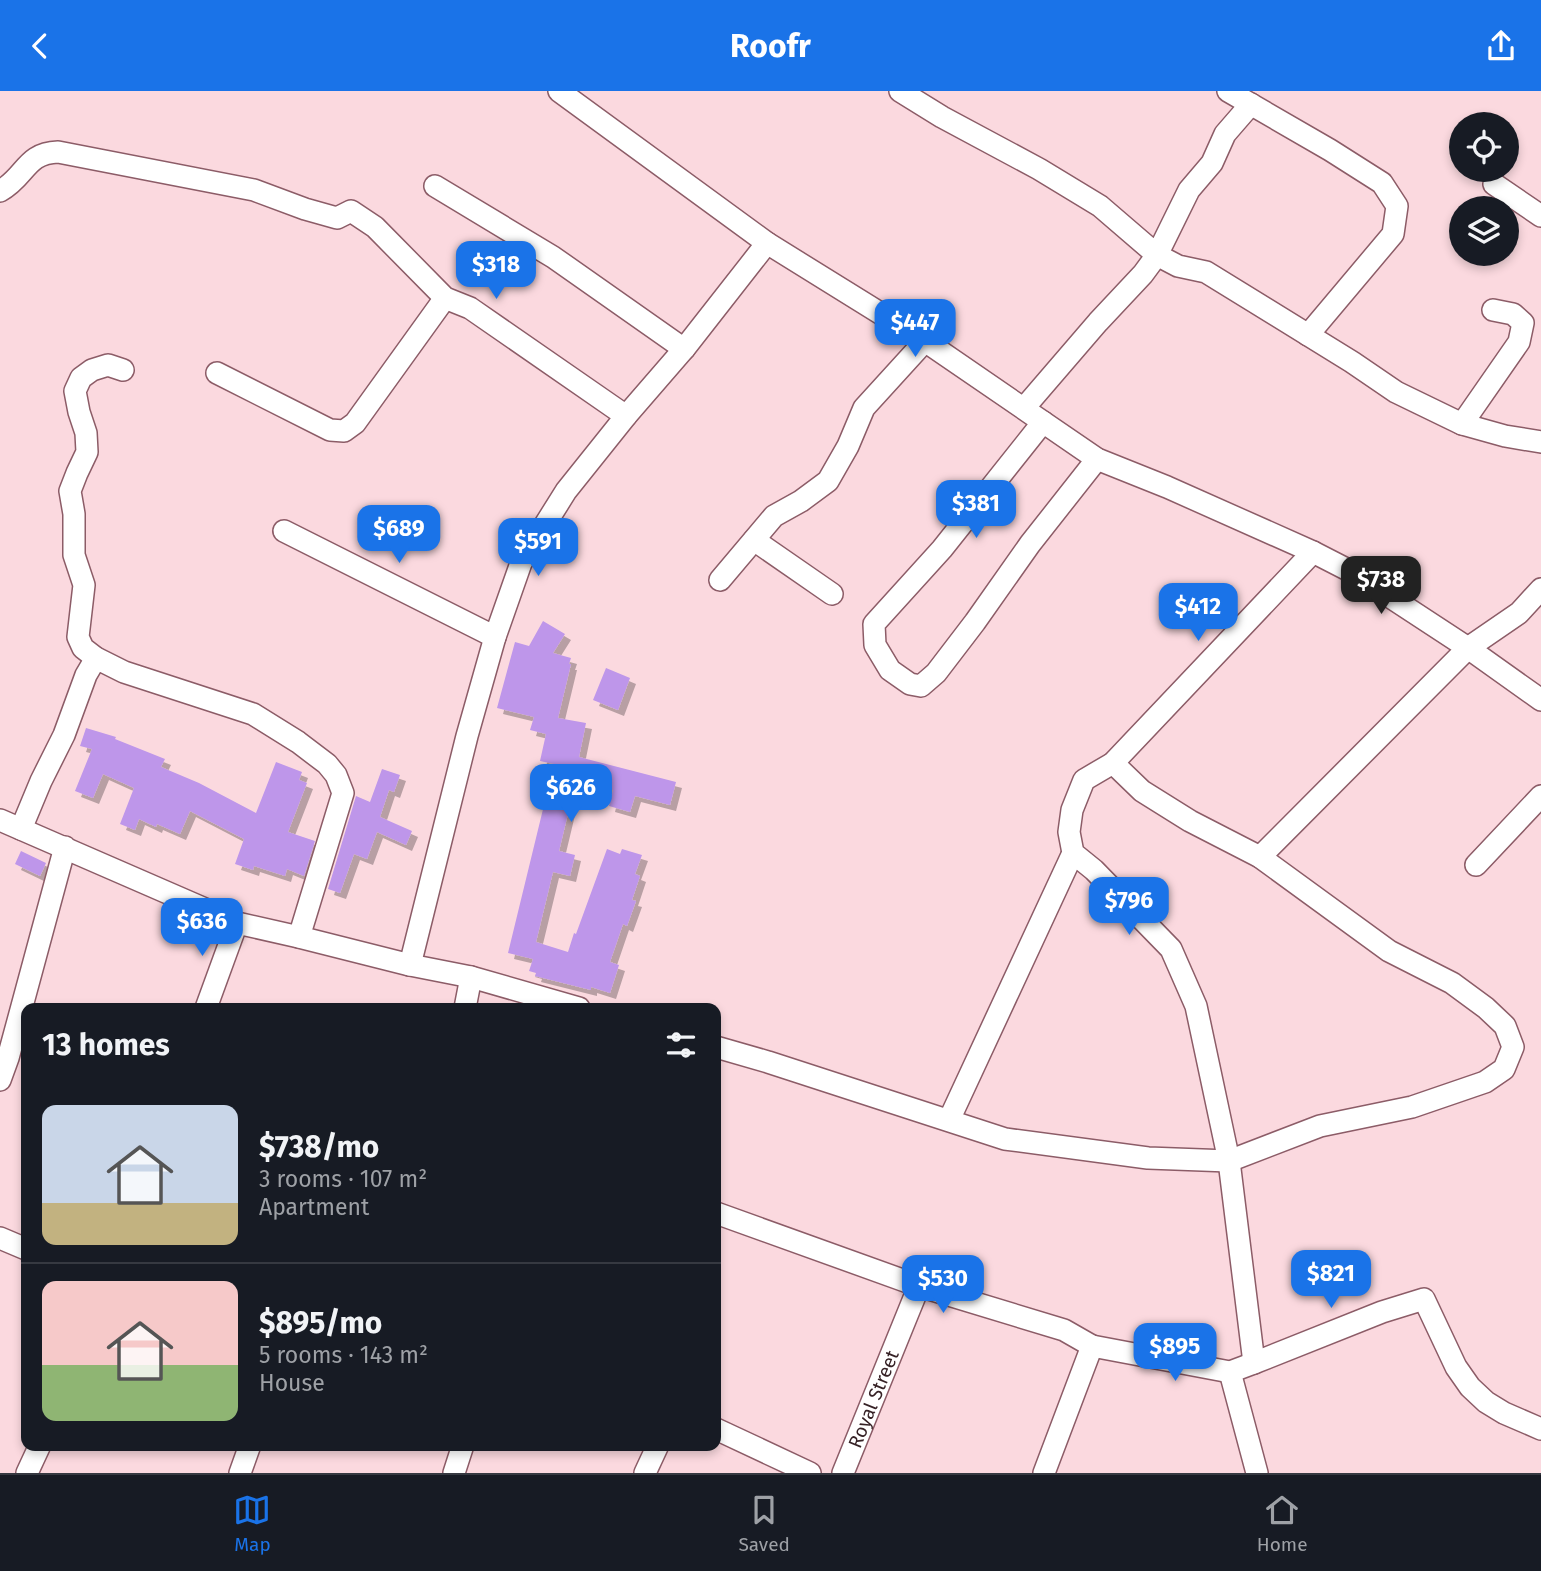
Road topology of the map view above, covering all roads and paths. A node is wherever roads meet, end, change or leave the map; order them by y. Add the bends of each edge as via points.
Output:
1 (559, 91) edge
2 (900, 91) edge
3 (1228, 91) edge
4 (1251, 104) junction
5 (1494, 184) dead end
6 (435, 186) dead end
7 (0, 191) edge
8 (1541, 216) edge
9 (767, 243) junction
10 (1157, 255) junction
11 (444, 298) junction
12 (1493, 310) dead end
13 (1308, 335) junction
14 (925, 341) junction
15 (684, 349) junction
16 (123, 369) dead end
17 (217, 373) dead end
18 (1024, 408) junction
19 (626, 417) junction
20 (1043, 422) junction
21 (1462, 424) junction
22 (1541, 442) edge
23 (1097, 459) junction
24 (284, 531) dead end
25 (754, 540) junction
26 (1313, 552) junction
27 (720, 580) dead end
28 (1541, 589) edge
29 (832, 594) dead end
30 (495, 637) junction
31 (1468, 648) junction
32 (96, 658) junction
33 (1541, 700) edge
34 (1113, 763) junction
35 (1541, 796) edge
36 (0, 820) edge
37 (21, 829) junction
38 (65, 848) junction
39 (1073, 853) junction
40 (1260, 857) junction
41 (1476, 865) dead end
42 (237, 923) junction
43 (299, 937) junction
44 (410, 965) junction
45 (471, 977) junction
46 (23, 1003) edge
47 (208, 1003) edge
48 (466, 1003) edge
49 (562, 1003) edge
50 (21, 1010) edge
51 (721, 1048) edge
52 (0, 1080) edge
53 (949, 1120) junction
54 (1229, 1161) junction
55 (721, 1215) edge
56 (0, 1238) edge
57 (21, 1246) edge
58 (919, 1286) junction
59 (1092, 1346) junction
60 (1254, 1363) junction
61 (1230, 1371) junction
62 (1540, 1425) edge
63 (721, 1431) edge
64 (37, 1451) edge
65 (248, 1451) edge
66 (461, 1451) edge
67 (655, 1451) edge
68 (27, 1473) edge
69 (240, 1473) edge
70 (454, 1473) edge
71 (645, 1473) edge
72 (810, 1473) edge
73 (843, 1473) edge
74 (1044, 1473) edge
75 (1257, 1473) edge

1 - 9 street
2 - 10 street via 1100,206
3 - 4 street
4 - 10 street via 1225,134 1212,163 1189,190
4 - 13 street via 1382,183 1397,206 1393,234
5 - 8 street
6 - 15 street via 553,257
7 - 11 street via 34,158 58,152 254,190 337,218 351,211 375,227
9 - 14 street
9 - 15 street
10 - 13 street via 1178,266 1206,272
10 - 18 street
11 - 17 street via 344,432 330,430
11 - 19 street via 470,308
12 - 21 street via 1513,314 1523,323 1519,342
13 - 21 street via 1396,392
14 - 18 street
14 - 25 street via 864,408 828,481 774,516
15 - 19 street
16 - 32 street via 108,365 92,370 81,378 75,391 88,452 70,491 74,555 84,585 78,637
18 - 20 street
19 - 30 street via 566,491 521,563
20 - 23 street
20 - 23 street via 942,549 874,624 875,645 890,670 910,684 921,686 936,673
21 - 22 street
23 - 26 street
24 - 30 street
25 - 27 street
25 - 29 street
26 - 31 street via 1352,572
26 - 34 street
28 - 31 street via 1519,613
30 - 44 street
31 - 33 street
31 - 40 street
32 - 37 street
32 - 43 street via 124,672 253,714 298,742 336,775 343,793
34 - 39 street via 1084,780 1070,821
34 - 40 street via 1142,790 1190,821
35 - 41 street
36 - 37 street
37 - 38 street
38 - 42 street
38 - 46 street
39 - 53 street
39 - 54 street via 1171,949 1196,1006
40 - 54 street via 1389,951 1460,989 1505,1026 1513,1047 1504,1069 1485,1082 1412,1107 1320,1126
42 - 43 street
42 - 47 street
43 - 44 street
44 - 45 street
45 - 48 street
45 - 49 street
50 - 52 street
51 - 53 street
53 - 54 street via 1005,1139 1148,1158
54 - 60 street
55 - 58 street
56 - 57 street
58 - 59 street via 1064,1330
58 - 73 street, Royal Street
59 - 61 street
59 - 74 street
60 - 61 street
60 - 62 street via 1424,1299 1470,1387 1504,1413
61 - 75 street
63 - 72 street
64 - 68 street
65 - 69 street
66 - 70 street
67 - 71 street

